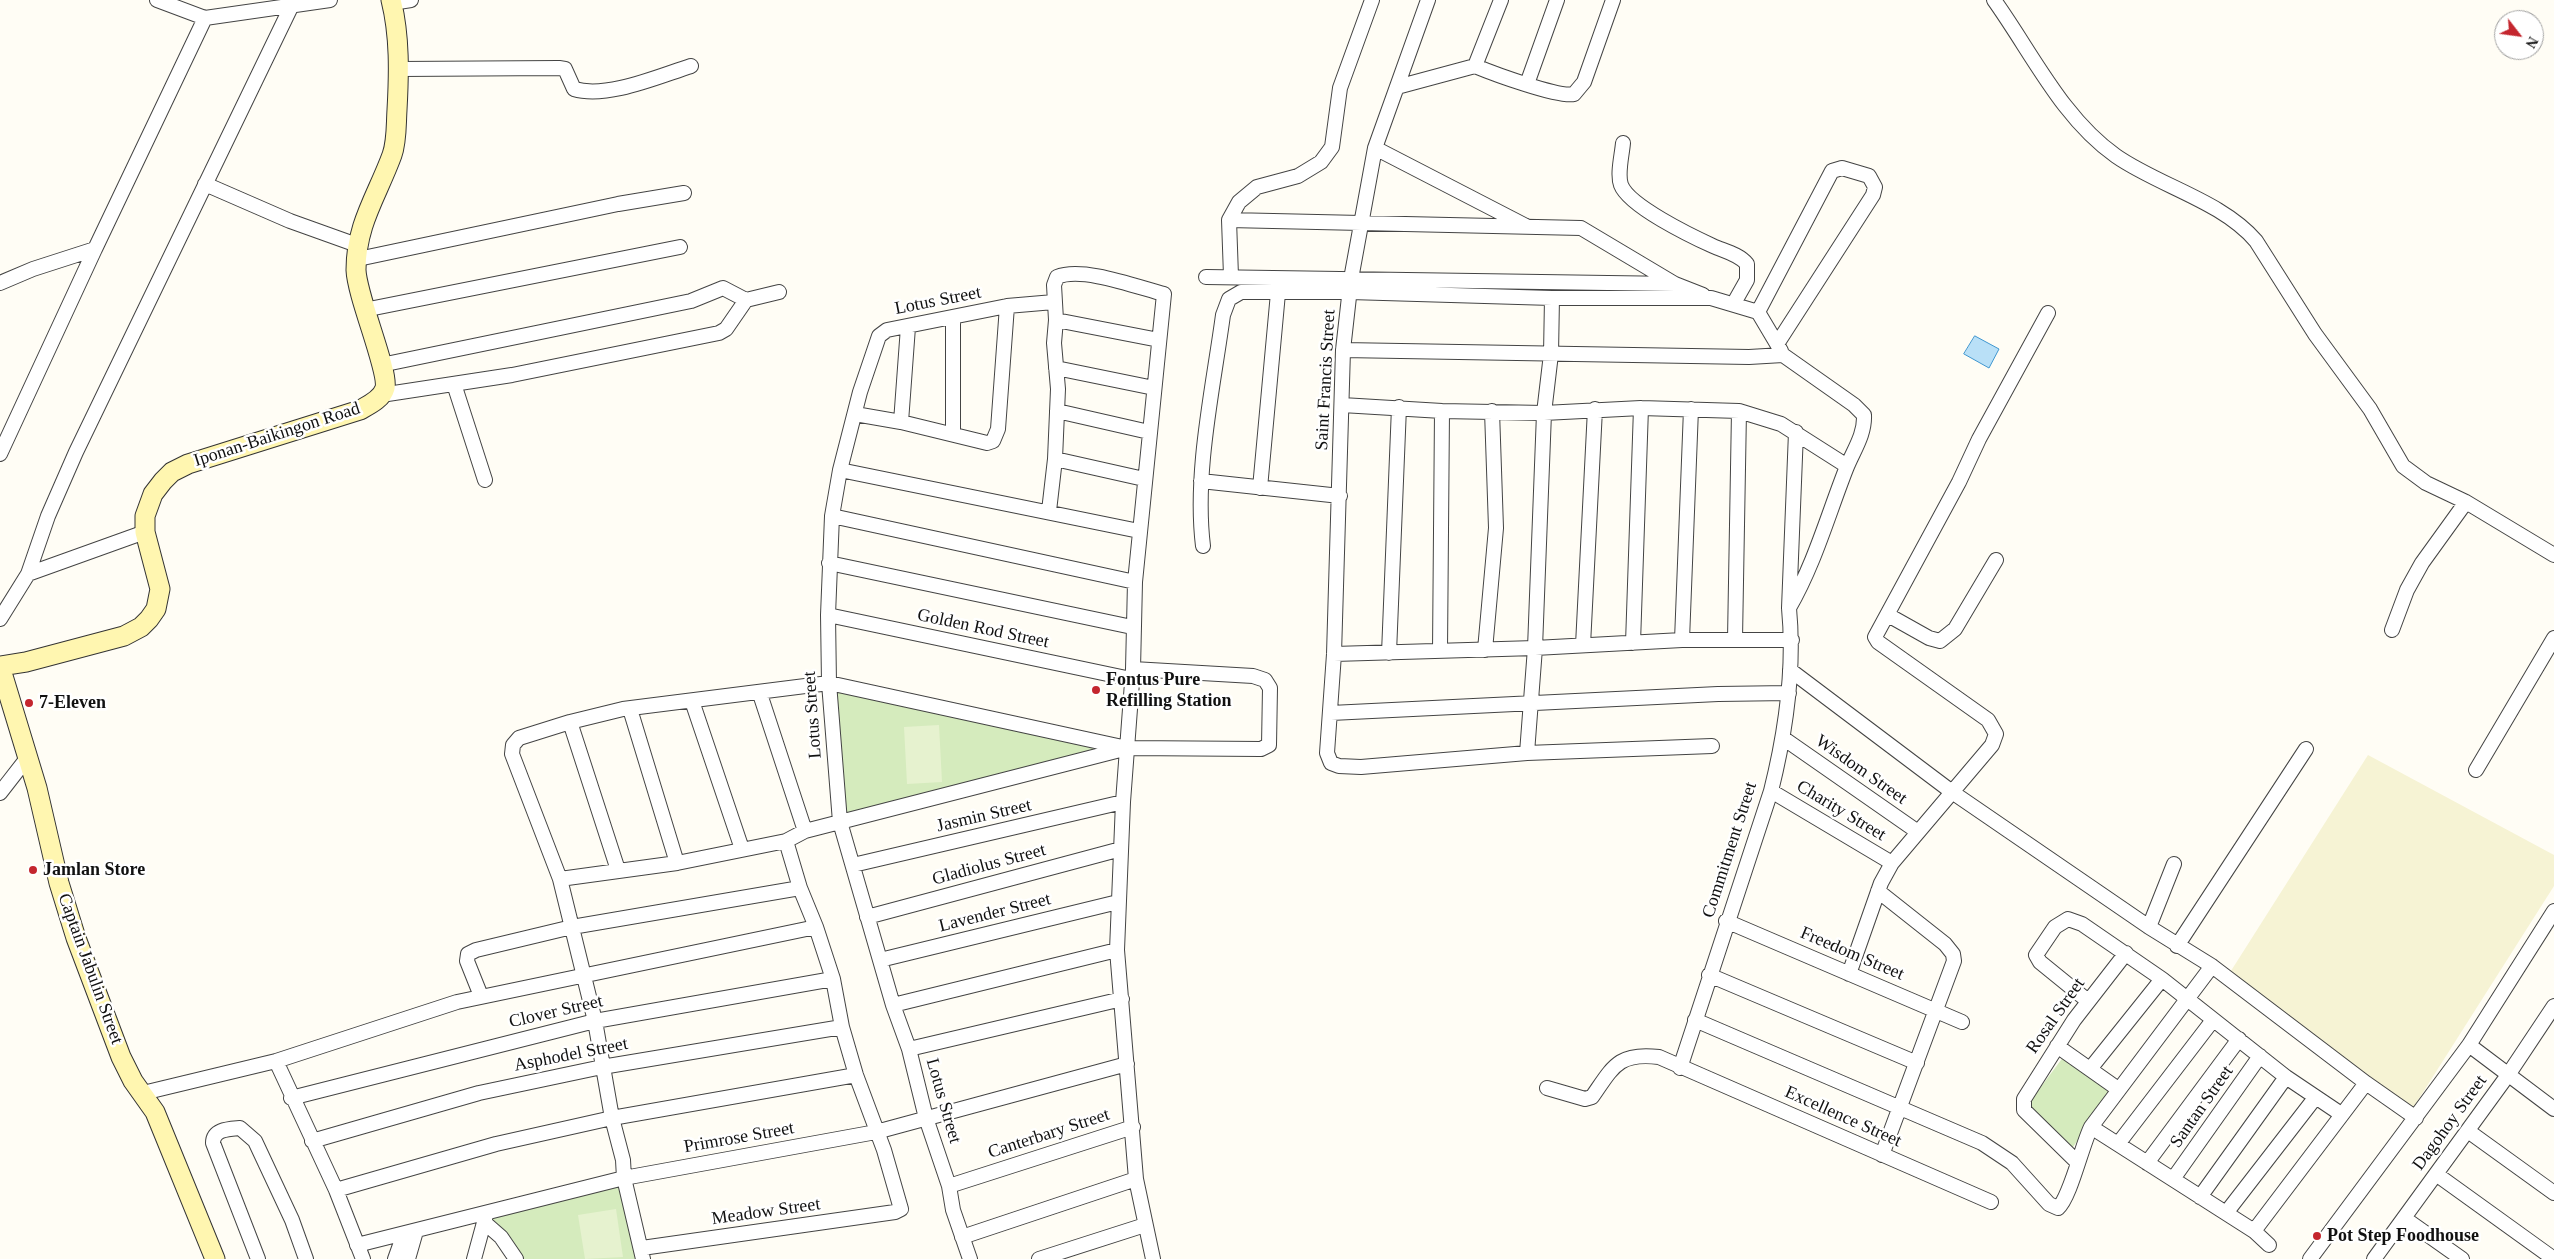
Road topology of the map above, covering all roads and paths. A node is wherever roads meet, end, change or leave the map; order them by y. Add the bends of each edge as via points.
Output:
1 (157, 0) edge
2 (330, 0) edge
3 (411, 0) edge
4 (1372, 0) edge
5 (1428, 0) edge
6 (1501, 0) edge
7 (1557, 0) edge
8 (1613, 0) edge
9 (1994, 0) edge
10 (392, 2) edge
11 (291, 7) junction
12 (205, 18) junction
13 (691, 66) dead end
14 (1475, 66) junction
15 (400, 70) junction
16 (1527, 84) junction
17 (1397, 87) junction
18 (1623, 143) dead end
19 (1375, 148) junction
20 (205, 184) junction
21 (684, 193) dead end
22 (1229, 220) junction
23 (1360, 222) junction
24 (1530, 228) junction
25 (680, 246) dead end
26 (95, 249) junction
27 (358, 252) junction
28 (1231, 276) junction
29 (1206, 277) dead end
30 (0, 283) edge
31 (1675, 284) junction
32 (1351, 286) junction
33 (778, 292) dead end
34 (1278, 294) junction
35 (1552, 298) junction
36 (1711, 298) junction
37 (746, 300) junction
38 (1054, 302) junction
39 (1734, 303) junction
40 (1007, 306) junction
41 (364, 310) junction
42 (1758, 312) junction
43 (2048, 313) dead end
44 (952, 318) junction
45 (1056, 320) junction
46 (908, 327) junction
47 (1159, 340) junction
48 (1780, 349) junction
49 (1343, 350) junction
50 (1550, 354) junction
51 (381, 365) junction
52 (1056, 368) junction
53 (454, 384) junction
54 (1154, 388) junction
55 (381, 395) junction
56 (1342, 405) junction
57 (1399, 406) junction
58 (1641, 408) junction
59 (1594, 409) junction
60 (1691, 409) junction
61 (1057, 411) junction
62 (1442, 411) junction
63 (1492, 411) junction
64 (1739, 411) junction
65 (1544, 413) junction
66 (855, 414) junction
67 (901, 422) junction
68 (1149, 432) junction
69 (1796, 432) junction
70 (953, 434) junction
71 (0, 454) edge
72 (1055, 459) junction
73 (1847, 466) junction
74 (840, 470) junction
75 (1144, 479) junction
76 (485, 480) dead end
77 (1201, 481) junction
78 (1260, 488) junction
79 (1340, 496) junction
80 (2466, 502) junction
81 (1048, 511) junction
82 (832, 516) junction
83 (1139, 531) junction
84 (145, 532) junction
85 (1203, 546) dead end
86 (2554, 555) edge
87 (1996, 560) dead end
88 (829, 563) junction
89 (28, 574) junction
90 (1135, 582) junction
91 (1789, 608) junction
92 (828, 614) junction
93 (1888, 615) junction
94 (0, 619) edge
95 (1132, 627) junction
96 (2392, 630) dead end
97 (2554, 638) edge
98 (1735, 639) junction
99 (1682, 640) junction
100 (1792, 640) junction
101 (1633, 643) junction
102 (1584, 645) junction
103 (1535, 648) junction
104 (1440, 650) junction
105 (1485, 650) junction
106 (1390, 652) junction
107 (1334, 654) junction
108 (0, 666) edge
109 (1790, 670) junction
110 (1132, 674) junction
111 (829, 683) junction
112 (1788, 693) junction
113 (760, 694) junction
114 (692, 701) junction
115 (1530, 704) junction
116 (630, 709) junction
117 (1331, 713) junction
118 (570, 722) junction
119 (1784, 738) junction
120 (1712, 746) dead end
121 (1127, 748) junction
122 (2306, 749) dead end
123 (1527, 753) junction
124 (28, 757) junction
125 (2476, 770) dead end
126 (1771, 790) junction
127 (1952, 792) junction
128 (0, 793) edge
129 (1123, 802) junction
130 (840, 822) junction
131 (805, 831) junction
132 (1918, 832) junction
133 (786, 841) junction
134 (742, 849) junction
135 (1121, 849) junction
136 (677, 863) junction
137 (1892, 863) junction
138 (2174, 864) dead end
139 (853, 865) junction
140 (618, 870) junction
141 (560, 879) junction
142 (800, 888) junction
143 (1878, 891) junction
144 (1118, 902) junction
145 (2554, 911) edge
146 (867, 917) junction
147 (1726, 920) junction
148 (572, 927) junction
149 (816, 927) junction
150 (2149, 927) junction
151 (2176, 946) junction
152 (1117, 950) junction
153 (2126, 953) junction
154 (880, 960) junction
155 (2212, 966) junction
156 (584, 974) junction
157 (1849, 974) junction
158 (1709, 975) junction
159 (832, 979) junction
160 (2162, 979) junction
161 (481, 996) junction
162 (1122, 1000) junction
163 (2186, 1000) junction
164 (2088, 1001) junction
165 (893, 1005) junction
166 (2554, 1006) edge
167 (1936, 1011) junction
168 (1695, 1020) junction
169 (2213, 1020) junction
170 (595, 1021) junction
171 (1962, 1022) dead end
172 (2550, 1022) edge
173 (842, 1027) junction
174 (2239, 1039) junction
175 (2469, 1045) junction
176 (2057, 1046) junction
177 (909, 1049) junction
178 (2260, 1056) junction
179 (276, 1061) junction
180 (1917, 1063) junction
181 (1127, 1064) junction
182 (602, 1067) junction
183 (1680, 1068) junction
184 (2090, 1069) junction
185 (856, 1075) junction
186 (2508, 1075) junction
187 (2286, 1077) junction
188 (2366, 1083) junction
189 (1547, 1088) dead end
190 (2118, 1089) junction
191 (143, 1094) junction
192 (291, 1098) junction
193 (2315, 1098) junction
194 (1901, 1107) junction
195 (2554, 1109) edge
196 (2340, 1114) junction
197 (612, 1118) junction
198 (926, 1118) junction
199 (2416, 1118) junction
200 (1133, 1127) junction
201 (2091, 1127) junction
202 (2468, 1131) junction
203 (876, 1132) junction
204 (312, 1141) junction
205 (2118, 1144) junction
206 (1882, 1155) junction
207 (2077, 1162) junction
208 (2147, 1163) junction
209 (2436, 1174) junction
210 (624, 1178) junction
211 (1136, 1179) junction
212 (2173, 1179) junction
213 (949, 1186) junction
214 (336, 1190) junction
215 (2554, 1193) edge
216 (2200, 1197) junction
217 (1991, 1202) dead end
218 (2226, 1213) junction
219 (486, 1218) junction
220 (2404, 1218) junction
221 (1145, 1225) junction
222 (2254, 1231) junction
223 (410, 1233) junction
224 (962, 1236) junction
225 (358, 1245) junction
226 (2269, 1245) dead end
227 (642, 1254) edge
228 (304, 1258) edge
229 (2376, 1258) edge
230 (2554, 1258) edge
231 (214, 1259) edge
232 (258, 1259) edge
233 (363, 1259) edge
234 (395, 1259) edge
235 (408, 1259) edge
236 (474, 1259) edge
237 (516, 1259) edge
238 (970, 1259) edge
239 (1039, 1259) edge
240 (1153, 1259) edge
241 (2310, 1259) edge
242 (2462, 1259) edge

1 - 12 street
2 - 11 street
3 - 10 street
4 - 22 street via 1340,88 1332,147 1321,162 1298,176 1257,187 1239,202
5 - 17 street, Saint Francis Street
6 - 14 street
7 - 16 street
8 - 16 street via 1584,82 1574,94
9 - 80 street via 2087,132 2130,165 2247,230 2315,334 2370,409 2403,466 2426,483
10 - 15 street, Iponan-Baikingon Road
11 - 12 street
11 - 20 street
12 - 26 street
13 - 15 street via 634,84 592,91 574,89 565,69 559,68
14 - 16 street
14 - 17 street
15 - 27 street, Iponan-Baikingon Road via 393,153 364,218
17 - 19 street, Saint Francis Street
18 - 39 street via 1620,183 1635,203 1691,236 1736,255 1747,264 1746,280
19 - 23 street, Saint Francis Street
19 - 24 street
20 - 27 street
20 - 89 street via 76,452 48,516
21 - 27 street
22 - 23 street
22 - 28 street
23 - 24 street
23 - 32 street, Saint Francis Street
24 - 31 street via 1581,228
25 - 41 street
26 - 30 street
26 - 71 street
27 - 41 street, Iponan-Baikingon Road via 356,270
28 - 29 street
28 - 32 street
31 - 32 street
31 - 36 street
32 - 34 street
32 - 35 street
32 - 49 street, Saint Francis Street
33 - 37 street
34 - 77 street via 1241,292 1228,299
34 - 78 street
35 - 36 street
35 - 50 street
36 - 39 street
37 - 51 street via 723,288 682,303
37 - 53 street via 726,329 719,333
38 - 40 street, Lotus Street
38 - 45 street
38 - 47 street via 1057,277 1064,274 1088,276 1164,294
39 - 42 street
40 - 44 street, Lotus Street
40 - 70 street via 997,436 987,443
41 - 51 street, Iponan-Baikingon Road
42 - 48 street
42 - 48 street via 1832,171 1842,168 1869,176 1875,187 1873,195
43 - 93 street
44 - 46 street, Lotus Street
44 - 70 street
45 - 47 street
45 - 52 street
46 - 66 street, Lotus Street via 887,330 879,336
46 - 67 street
47 - 54 street
48 - 50 street via 1749,357
48 - 73 street via 1864,415 1865,427
49 - 50 street
49 - 56 street, Saint Francis Street
50 - 65 street
51 - 55 street, Iponan-Baikingon Road via 385,383
52 - 54 street
52 - 61 street
53 - 55 street
53 - 76 street
54 - 68 street
55 - 84 street, Iponan-Baikingon Road via 360,410 188,464 172,472 153,494 145,516
56 - 57 street
56 - 79 street, Saint Francis Street
57 - 62 street
57 - 106 street
58 - 59 street
58 - 60 street
58 - 101 street
59 - 65 street
59 - 102 street
60 - 64 street
60 - 99 street
61 - 68 street
61 - 72 street
62 - 63 street
62 - 104 street
63 - 65 street
63 - 105 street via 1496,528
64 - 69 street via 1772,419
64 - 98 street
65 - 103 street
66 - 67 street
66 - 74 street, Lotus Street
67 - 70 street
68 - 75 street
69 - 73 street
69 - 91 street, Commitment Street
72 - 75 street
72 - 81 street
73 - 91 street via 1801,587
74 - 81 street
74 - 82 street, Lotus Street
75 - 83 street
77 - 78 street
77 - 85 street
78 - 79 street
79 - 107 street, Saint Francis Street
80 - 86 street
80 - 96 street via 2422,563 2407,590
81 - 83 street
82 - 88 street, Lotus Street
82 - 90 street
83 - 90 street
84 - 89 street
84 - 108 street, Iponan-Baikingon Road via 160,589 156,609 145,623 124,636
87 - 93 street via 1954,628 1940,641
88 - 92 street, Lotus Street
88 - 95 street
89 - 94 street
90 - 95 street
91 - 100 street, Commitment Street
92 - 110 street, Golden Rod Street
92 - 111 street, Lotus Street
93 - 127 street via 1876,632 1878,642 1988,720 1995,729 1992,745
95 - 110 street
97 - 125 street
98 - 99 street
98 - 100 street
99 - 101 street
100 - 109 street, Commitment Street
101 - 102 street
102 - 103 street
103 - 105 street
103 - 115 street
104 - 105 street
104 - 106 street
106 - 107 street
107 - 117 street, Saint Francis Street
108 - 124 street, Captain Jabulin Street
109 - 112 street, Commitment Street
109 - 127 street
110 - 121 street
110 - 121 street, Golden Rod Street via 1253,676 1265,680 1270,688 1270,740 1261,749
111 - 113 street
111 - 121 street
111 - 130 street, Lotus Street
112 - 115 street
112 - 119 street, Commitment Street
113 - 114 street
113 - 131 street
114 - 116 street
114 - 134 street
115 - 117 street
115 - 123 street
116 - 118 street
116 - 136 street
117 - 123 street, Saint Francis Street via 1327,753 1331,763 1339,766 1361,767
118 - 140 street
118 - 141 street via 519,738 512,754
119 - 126 street, Commitment Street
119 - 132 street, Wisdom Street
120 - 123 street
121 - 129 street
121 - 130 street
122 - 151 street
124 - 128 street
124 - 191 street, Captain Jabulin Street via 76,938 121,1057
126 - 137 street, Charity Street
126 - 147 street, Commitment Street
127 - 132 street
127 - 150 street
129 - 135 street
129 - 139 street, Jasmin Street
130 - 131 street
130 - 139 street, Lotus Street
131 - 133 street
132 - 137 street
133 - 134 street
133 - 142 street
134 - 136 street
135 - 144 street
135 - 146 street, Gladiolus Street
136 - 140 street
137 - 143 street
138 - 150 street
139 - 146 street, Lotus Street
140 - 141 street
141 - 148 street
142 - 148 street
142 - 149 street
143 - 157 street
143 - 167 street via 1945,944 1953,954 1952,969
144 - 152 street
144 - 154 street, Lavender Street
145 - 175 street
146 - 154 street, Lotus Street
147 - 157 street, Freedom Street
147 - 158 street, Commitment Street
148 - 156 street
148 - 161 street via 468,954 467,961
149 - 156 street
149 - 159 street
150 - 151 street
151 - 155 street
152 - 162 street
152 - 165 street
153 - 160 street
153 - 164 street, Rosal Street
153 - 164 street via 2082,924 2068,920 2056,927 2039,947 2036,955 2040,962
154 - 165 street, Lotus Street
155 - 163 street
155 - 188 street
156 - 161 street
156 - 170 street
157 - 167 street, Freedom Street
158 - 168 street, Commitment Street
158 - 180 street
159 - 170 street, Clover Street
159 - 173 street
160 - 163 street
160 - 184 street
161 - 179 street
162 - 177 street
162 - 181 street
163 - 169 street
163 - 190 street
164 - 176 street, Rosal Street
165 - 177 street, Lotus Street
166 - 172 street, Dagohoy Street
167 - 171 street, Freedom Street
167 - 180 street
168 - 183 street, Commitment Street
168 - 194 street
169 - 174 street
169 - 205 street
170 - 182 street
170 - 192 street, Clover Street
172 - 186 street, Dagohoy Street
173 - 182 street, Asphodel Street
173 - 185 street
174 - 178 street
174 - 208 street
175 - 186 street
175 - 199 street
176 - 184 street
176 - 207 street, Rosal Street via 2023,1104 2028,1114
177 - 198 street, Lotus Street
178 - 187 street
178 - 212 street, Santan Street
179 - 191 street
179 - 192 street
180 - 194 street
181 - 198 street, Primrose Street
181 - 200 street
182 - 197 street
182 - 204 street, Asphodel Street via 479,1093
183 - 189 street, Excellence Street via 1659,1057 1631,1056 1607,1072 1592,1097 1585,1099
183 - 206 street, Excellence Street
184 - 190 street
185 - 197 street
185 - 203 street
186 - 195 street
186 - 202 street, Dagohoy Street
187 - 193 street
187 - 216 street
188 - 196 street
188 - 199 street
190 - 201 street
191 - 231 street, Captain Jabulin Street via 155,1112
192 - 204 street
193 - 196 street
193 - 218 street
194 - 206 street
194 - 207 street via 1994,1149 2012,1163 2053,1207 2058,1208 2065,1199
196 - 222 street
197 - 210 street via 623,1160
197 - 214 street via 496,1144
198 - 203 street, Primrose Street
198 - 213 street, Lotus Street
199 - 241 street
200 - 211 street
200 - 213 street, Canterbary Street
201 - 205 street
201 - 207 street
202 - 209 street, Dagohoy Street
202 - 215 street
203 - 210 street, Primrose Street
203 - 227 street, Meadow Street via 902,1205 900,1211
204 - 214 street
205 - 208 street
206 - 217 street, Excellence Street
208 - 212 street
209 - 220 street, Dagohoy Street
209 - 230 street
210 - 219 street, Primrose Street
210 - 227 street
211 - 221 street
211 - 224 street
212 - 216 street
213 - 224 street, Lotus Street
214 - 225 street
216 - 218 street
218 - 222 street
219 - 223 street, Primrose Street
219 - 236 street
219 - 237 street
220 - 229 street, Dagohoy Street
220 - 242 street
221 - 239 street
221 - 240 street
222 - 226 street
223 - 225 street, Primrose Street
223 - 234 street
223 - 235 street
224 - 238 street, Lotus Street
225 - 233 street
228 - 232 street via 292,1220 255,1141 240,1128 227,1129 213,1137 213,1143

